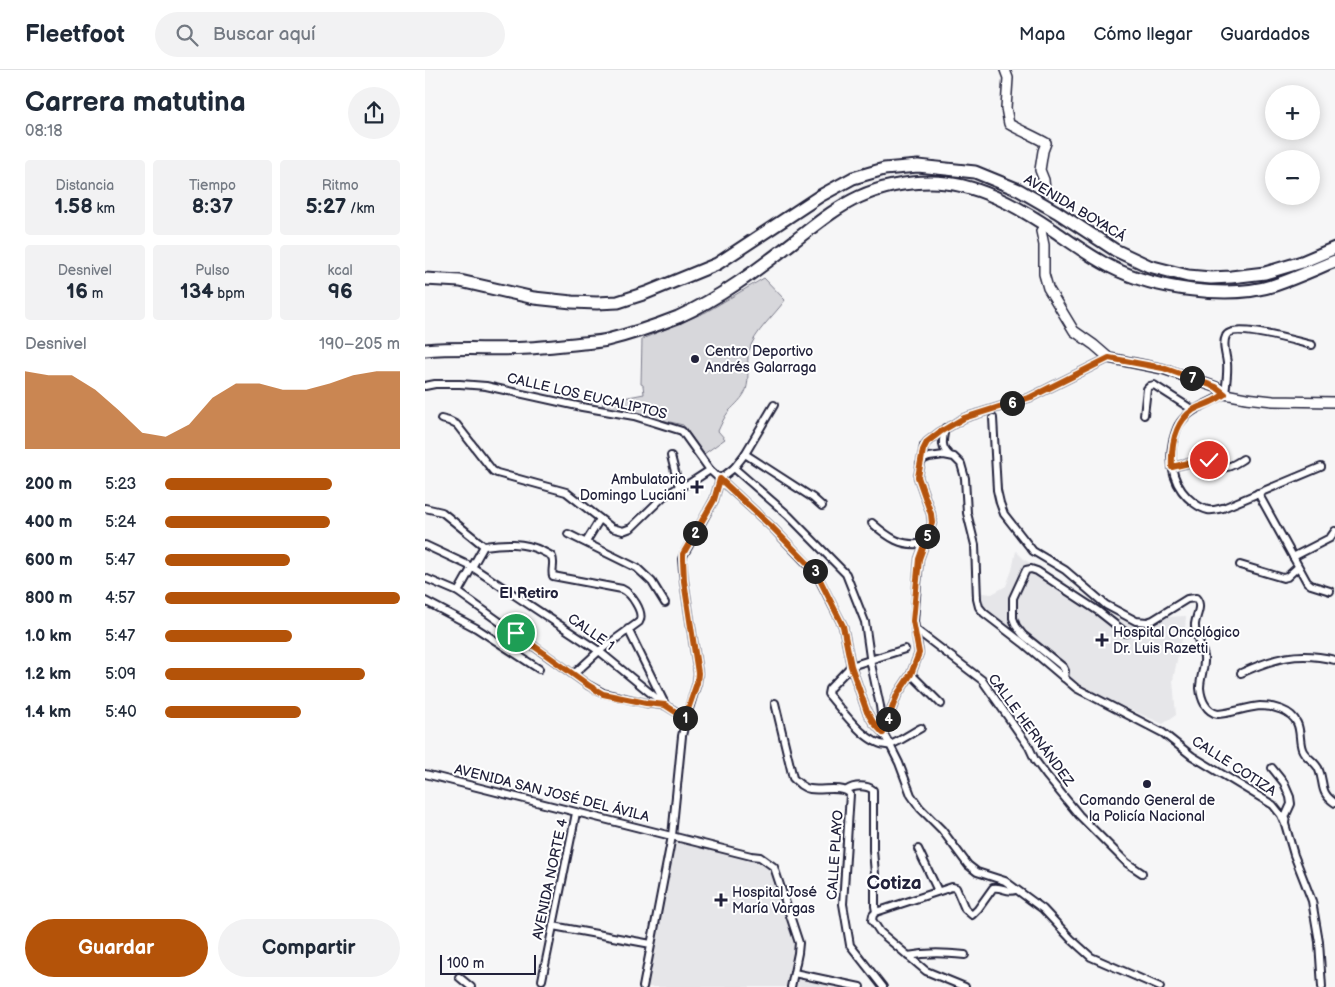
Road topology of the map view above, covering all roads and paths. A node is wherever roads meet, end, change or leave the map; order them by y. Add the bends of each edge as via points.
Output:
1 (1005, 70) edge
2 (1045, 190) tunnel mouth
3 (1041, 231) tunnel mouth
4 (1335, 248) edge
5 (1335, 261) edge
6 (425, 279) edge
7 (1312, 345) dead end
8 (425, 350) edge
9 (1109, 358) junction
10 (425, 386) edge
11 (1225, 394) junction
12 (1335, 402) edge
13 (774, 405) dead end
14 (1193, 410) junction
15 (1144, 415) dead end
16 (993, 418) dead end
17 (441, 419) dead end
18 (945, 428) junction
19 (745, 454) junction
20 (949, 455) junction
21 (671, 456) dead end
22 (1243, 460) dead end
23 (920, 464) junction
24 (1172, 467) junction
25 (1321, 467) dead end
26 (734, 468) junction
27 (710, 470) junction
28 (720, 479) junction
29 (679, 487) junction
30 (1258, 493) junction
31 (822, 506) dead end
32 (425, 508) edge
33 (600, 519) junction
34 (872, 522) dead end
35 (1335, 531) edge
36 (568, 534) dead end
37 (586, 542) junction
38 (925, 543) junction
39 (425, 546) edge
40 (484, 546) junction
41 (1293, 557) junction
42 (1240, 565) dead end
43 (472, 567) junction
44 (1298, 567) junction
45 (425, 578) edge
46 (1330, 590) dead end
47 (458, 592) junction
48 (425, 602) edge
49 (665, 603) dead end
50 (628, 629) junction
51 (915, 629) junction
52 (1126, 633) dead end
53 (905, 649) dead end
54 (599, 651) junction
55 (1335, 660) edge
56 (870, 661) junction
57 (851, 666) junction
58 (539, 669) dead end
59 (574, 674) junction
60 (911, 674) junction
61 (1241, 674) dead end
62 (1065, 678) junction
63 (775, 703) dead end
64 (941, 704) dead end
65 (665, 705) junction
66 (685, 718) junction
67 (921, 728) dead end
68 (883, 733) junction
69 (890, 745) junction
70 (1272, 768) dead end
71 (425, 774) edge
72 (847, 790) junction
73 (1335, 803) edge
74 (577, 812) junction
75 (1285, 824) junction
76 (672, 836) junction
77 (918, 849) dead end
78 (1142, 873) dead end
79 (1016, 890) junction
80 (938, 891) junction
81 (876, 912) junction
82 (553, 926) junction
83 (651, 944) junction
84 (965, 955) dead end
85 (908, 956) junction
86 (794, 973) junction
87 (459, 977) dead end
88 (541, 980) dead end
89 (471, 987) edge
90 (643, 987) edge
91 (791, 987) edge
92 (860, 987) edge
93 (883, 987) edge
94 (965, 987) edge
95 (1160, 987) edge
96 (1323, 987) edge

1 - 2 main road via 1009,124 1046,143 1040,170
3 - 9 main road via 1048,288 1074,331
4 - 6 highway, AVENIDA BOYACÁ via 1265,274 1211,278 1188,276 1149,266 1115,250 1019,190 975,172 918,166 884,169 853,178 717,264 618,302 534,298 478,284
5 - 8 highway, AVENIDA BOYACÁ via 1275,285 1252,290 1200,290 1165,285 1112,268 1027,213 985,192 933,182 908,183 882,189 846,204 739,283 654,326 605,341 567,345
7 - 11 street via 1250,331 1227,333 1224,345 1227,364
9 - 11 main road via 1163,368 1216,387
9 - 18 street via 1031,397 969,416
10 - 27 street, CALLE LOS EUCALIPTOS via 486,386 634,416 682,431
11 - 12 main road via 1273,400
11 - 14 street
13 - 19 street
14 - 15 street via 1154,385 1147,389
14 - 24 street via 1179,423 1176,431
16 - 73 street via 1000,503 1004,514 1033,551 1065,570 1106,605 1135,621 1153,620 1187,599 1196,598 1199,606 1196,636 1204,663 1200,688 1208,710 1218,714 1260,706 1295,718 1302,750 1319,769 1321,785
17 - 33 street via 457,425 497,473 566,492
18 - 20 street via 943,444
18 - 23 street via 927,442
19 - 26 street
19 - 31 street
20 - 23 street via 929,457
20 - 62 street, CALLE COTIZA via 958,460 965,474 967,513 975,545 979,607
21 - 29 street
22 - 24 street via 1223,468 1205,459
23 - 38 street via 918,477 932,523
24 - 30 street via 1180,489 1190,500 1207,510 1223,508
25 - 30 street
26 - 28 street
26 - 56 street via 788,515 843,571 865,622
27 - 28 street, CALLE LOS EUCALIPTOS
27 - 29 street
28 - 57 street, CALLE LOS EUCALIPTOS via 816,572 843,626
28 - 66 street via 714,500 683,554 698,673
29 - 33 street via 664,496 631,528 619,531
30 - 41 street
32 - 40 street via 442,512
33 - 37 street
34 - 38 street via 900,542
35 - 41 street via 1330,538
36 - 37 street
37 - 49 street via 637,568 652,582
38 - 51 street via 919,559
39 - 43 street, CALLE 1
40 - 43 street
40 - 50 street via 520,544 537,549 551,556 553,576 622,589 641,612 639,622
41 - 44 street
42 - 44 street via 1283,578
43 - 47 street
43 - 54 street, CALLE 1
44 - 46 street via 1311,585
45 - 47 street
47 - 59 street
48 - 58 street via 475,628
50 - 54 street
50 - 65 street
51 - 60 street via 919,653
51 - 78 street, CALLE HERNÁNDEZ via 982,680 1035,760 1079,815 1127,863
52 - 62 street via 1037,571 1026,570 1013,598 1013,618 1023,635 1063,667
53 - 56 street
54 - 59 street
54 - 65 street, CALLE 1
55 - 61 street via 1293,656
56 - 57 street
56 - 68 street
57 - 68 street, CALLE LOS EUCALIPTOS via 867,712
57 - 69 street via 828,694 863,734 873,742
59 - 65 street via 603,694
60 - 64 street
60 - 68 street via 897,695
62 - 75 street, CALLE COTIZA via 1077,688 1163,734 1192,756 1273,805
63 - 72 street, CALLE PLAYO via 793,778 810,789
65 - 66 street, CALLE 1
66 - 76 street
67 - 69 street
68 - 69 street, CALLE LOS EUCALIPTOS
69 - 79 street, CALLE LOS EUCALIPTOS via 911,795 968,865 977,872 1005,881
70 - 75 street via 1290,797
71 - 74 street, AVENIDA SAN JOSÉ DEL ÁVILA
72 - 81 street via 857,786 873,790
72 - 93 street, CALLE PLAYO via 851,800 843,904 850,945
74 - 76 street, AVENIDA SAN JOSÉ DEL ÁVILA
74 - 82 street, AVENIDA NORTE 4
75 - 96 street, CALLE COTIZA via 1312,901
76 - 83 street
76 - 86 street, AVENIDA SAN JOSÉ DEL ÁVILA via 760,857 774,867 799,943
77 - 80 street
79 - 80 street via 993,888 972,915 965,909 955,887
79 - 95 street, CALLE LOS EUCALIPTOS via 1043,909 1091,956
80 - 81 street
81 - 85 street via 872,920 880,932
82 - 83 street
82 - 88 street, AVENIDA NORTE 4
83 - 90 street
84 - 85 street via 936,952
85 - 94 street via 926,971
86 - 91 street, AVENIDA SAN JOSÉ DEL ÁVILA
86 - 92 street
87 - 89 street

